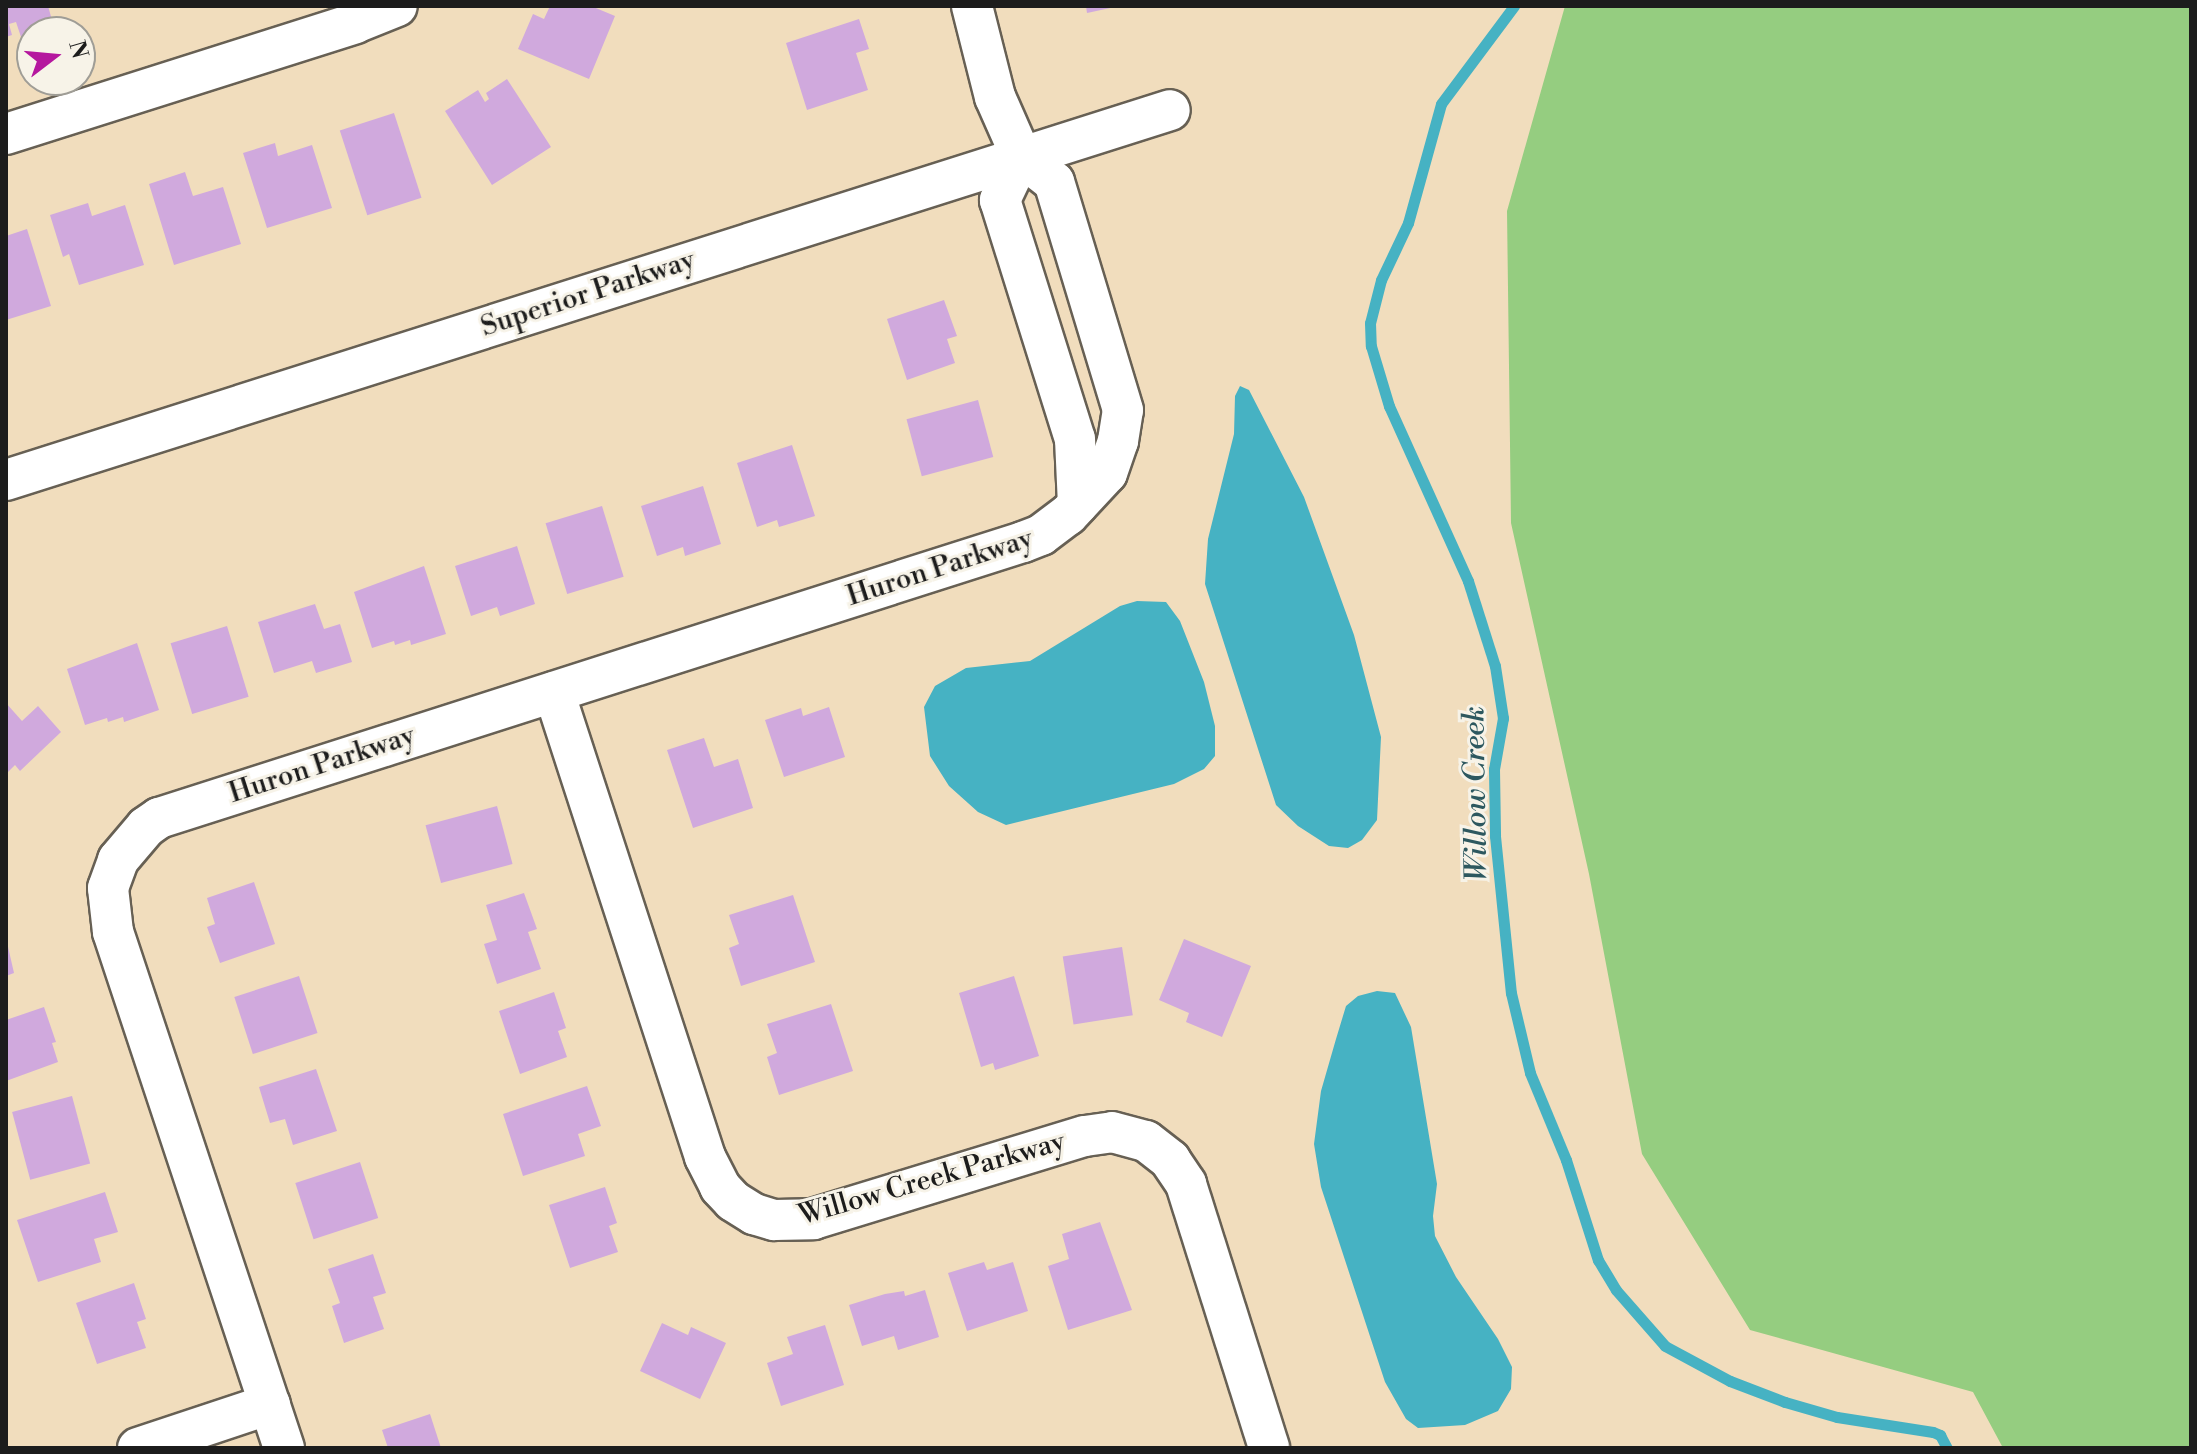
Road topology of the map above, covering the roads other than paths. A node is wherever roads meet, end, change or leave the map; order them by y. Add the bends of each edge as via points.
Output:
1 (397, 6) edge
2 (972, 6) edge
3 (1170, 110) dead end
4 (6, 134) edge
5 (1021, 156) junction
6 (1096, 316) junction
7 (1041, 334) junction
8 (6, 480) edge
9 (1078, 504) junction
10 (554, 692) junction
11 (270, 1404) junction
12 (138, 1448) edge
13 (284, 1448) edge
14 (1269, 1448) edge

1 - 4 street
2 - 5 street, Huron Parkway via 995,97
3 - 5 street, Superior Parkway
5 - 6 street, Huron Parkway via 1054,182
5 - 7 street via 1000,200
5 - 8 street, Superior Parkway
6 - 7 street
6 - 9 street, Huron Parkway via 1123,410 1107,473
7 - 9 street via 1075,439
9 - 10 street, Huron Parkway via 1057,525 1023,542
10 - 11 street, Huron Parkway via 159,818 126,848 113,872 108,900 113,932
10 - 14 street, Willow Creek Parkway via 705,1157 726,1194 754,1214 774,1220 813,1219 1085,1136 1112,1132 1146,1141 1170,1160 1186,1184
11 - 12 street
11 - 13 street, Huron Parkway

